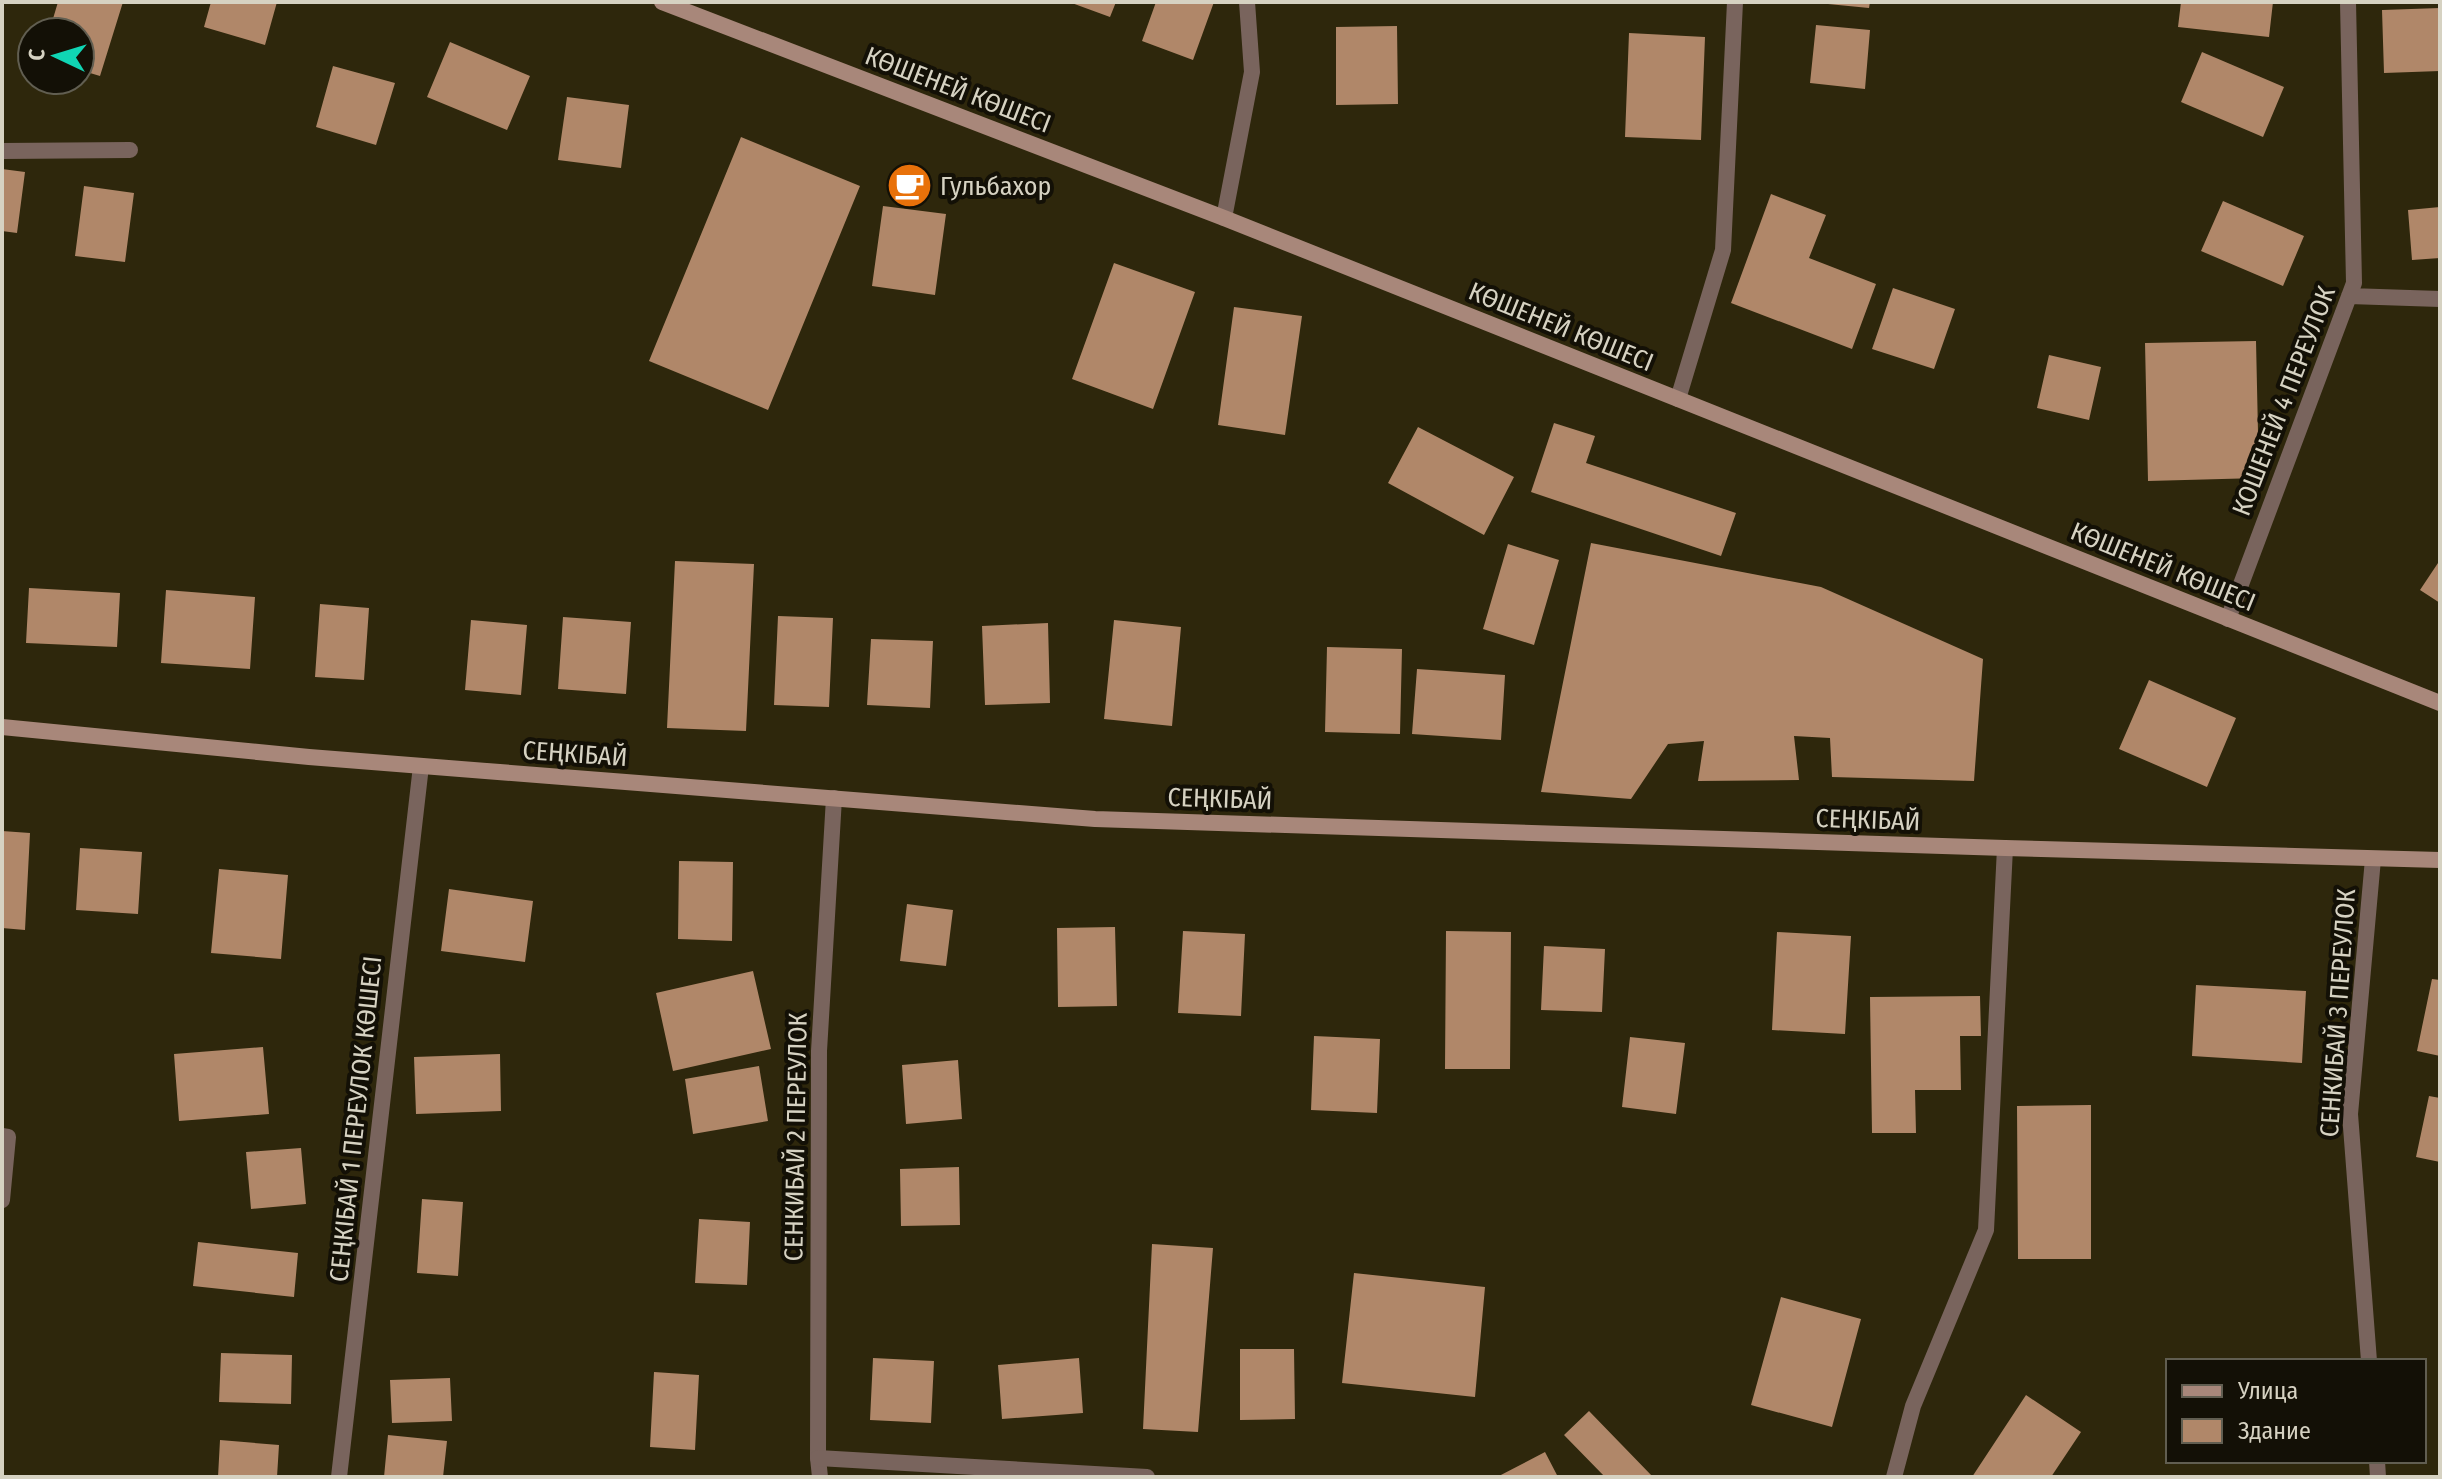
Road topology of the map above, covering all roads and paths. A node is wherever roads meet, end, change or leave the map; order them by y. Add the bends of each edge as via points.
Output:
1 (662, 2) edge
2 (1247, 2) edge
3 (1735, 2) edge
4 (2348, 2) edge
5 (130, 150) dead end
6 (2, 151) edge
7 (1224, 218) junction
8 (2349, 296) junction
9 (2440, 299) edge
10 (1678, 399) junction
11 (2228, 619) junction
12 (2440, 703) edge
13 (2, 727) edge
14 (421, 766) junction
15 (834, 798) junction
16 (2005, 848) junction
17 (2373, 859) junction
18 (2440, 860) edge
19 (2, 1136) edge
20 (2, 1200) edge
21 (2369, 1359) edge
22 (818, 1458) junction
23 (339, 1477) edge
24 (820, 1477) edge
25 (1147, 1477) edge
26 (1894, 1477) edge

1 - 7 street, КӨШЕНЕЙ КӨШЕСІ
2 - 7 street via 1252,72
3 - 10 street via 1723,250
4 - 8 street, КОШЕНЕЙ 4 ПЕРЕУЛОК via 2354,283
5 - 6 street
7 - 10 street, КӨШЕНЕЙ КӨШЕСІ
8 - 9 street
8 - 11 street, КОШЕНЕЙ 4 ПЕРЕУЛОК
10 - 11 street, КӨШЕНЕЙ КӨШЕСІ
11 - 12 street, КӨШЕНЕЙ КӨШЕСІ
13 - 14 street, СЕҢКІБАЙ
14 - 15 street, СЕҢКІБАЙ
14 - 23 street, СЕҢКІБАЙ 1 ПЕРЕУЛОК КӨШЕСІ
15 - 16 street, СЕҢКІБАЙ via 1095,819
15 - 22 street, СЕНКИБАЙ 2 ПЕРЕУЛОК via 819,1051
16 - 17 street, СЕҢКІБАЙ
16 - 26 street via 1986,1230 1913,1406
17 - 18 street, СЕҢКІБАЙ
17 - 21 street, СЕНКИБАЙ 3 ПЕРЕУЛОК via 2350,1114
19 - 20 street via 8,1137
22 - 24 street, СЕНКИБАЙ 2 ПЕРЕУЛОК
22 - 25 street

